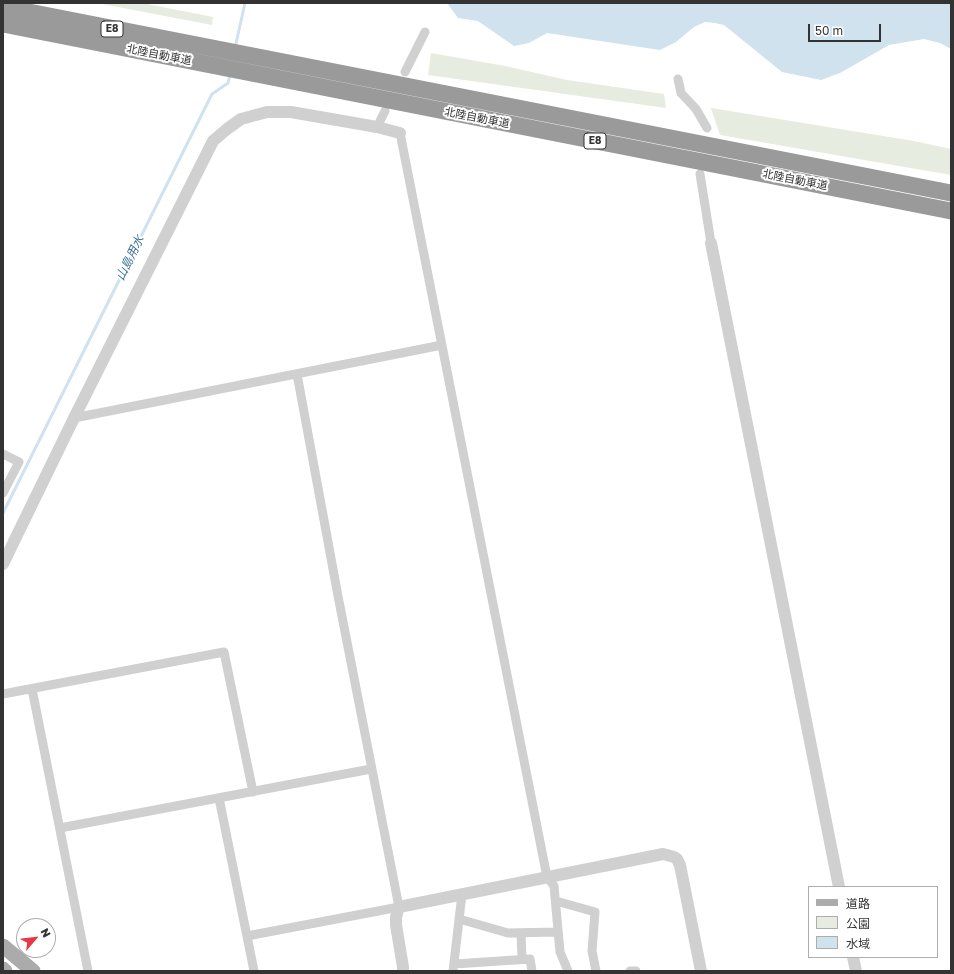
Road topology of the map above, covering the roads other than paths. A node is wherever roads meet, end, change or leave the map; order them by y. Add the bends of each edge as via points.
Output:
1 (3, 7) edge
2 (3, 24) edge
3 (425, 32) dead end
4 (219, 58) junction
5 (241, 63) junction
6 (405, 72) dead end
7 (678, 79) dead end
8 (385, 112) dead end
9 (377, 127) junction
10 (707, 128) dead end
11 (400, 133) joint
12 (700, 174) dead end
13 (951, 193) edge
14 (951, 211) edge
15 (711, 243) joint
16 (442, 346) junction
17 (296, 374) junction
18 (74, 418) junction
19 (3, 454) edge
20 (3, 493) edge
21 (8, 543) edge
22 (3, 564) edge
23 (32, 689) junction
24 (3, 694) edge
25 (372, 769) junction
26 (253, 792) junction
27 (219, 798) junction
28 (60, 828) junction
29 (547, 877) junction
30 (839, 886) edge
31 (462, 894) junction
32 (556, 901) junction
33 (399, 907) junction
34 (459, 919) junction
35 (558, 932) junction
36 (521, 933) junction
37 (247, 936) junction
38 (3, 946) edge
39 (853, 958) edge
40 (522, 959) junction
41 (454, 968) edge
42 (33, 971) edge
43 (88, 971) edge
44 (254, 971) edge
45 (403, 971) edge
46 (532, 971) edge
47 (568, 971) edge
48 (596, 971) edge
49 (630, 971) edge
50 (636, 971) edge
51 (701, 971) edge
52 (856, 971) edge

1 - 4 highway, 北陸自動車道 / E8
2 - 4 highway, 北陸自動車道 / E8
3 - 6 street
4 - 5 highway, 北陸自動車道 / E8
5 - 13 highway, 北陸自動車道 / E8
5 - 14 highway, 北陸自動車道 / E8
7 - 10 street via 681,93 696,109
8 - 9 street
9 - 11 street
9 - 18 street via 291,112 267,112 241,120 213,141
11 - 16 street
12 - 15 street
15 - 30 street
16 - 17 street
16 - 29 street
17 - 18 street
17 - 25 street
18 - 21 street
19 - 20 street via 20,462
21 - 22 street
23 - 24 street
23 - 26 street via 224,652
23 - 28 street
25 - 26 street
25 - 33 street
26 - 27 street
27 - 28 street
27 - 37 street
28 - 43 street
29 - 31 street
29 - 32 street via 554,886
29 - 51 street via 663,854 674,857 680,865
31 - 33 street
31 - 34 street
32 - 35 street
32 - 48 street via 595,912 592,951
33 - 37 street
33 - 45 street via 396,925
34 - 36 street via 508,933
34 - 41 street
35 - 36 street
35 - 47 street via 560,952
36 - 40 street
37 - 44 street
38 - 42 main road
39 - 52 street
40 - 41 street
40 - 46 street via 530,959
49 - 50 street

